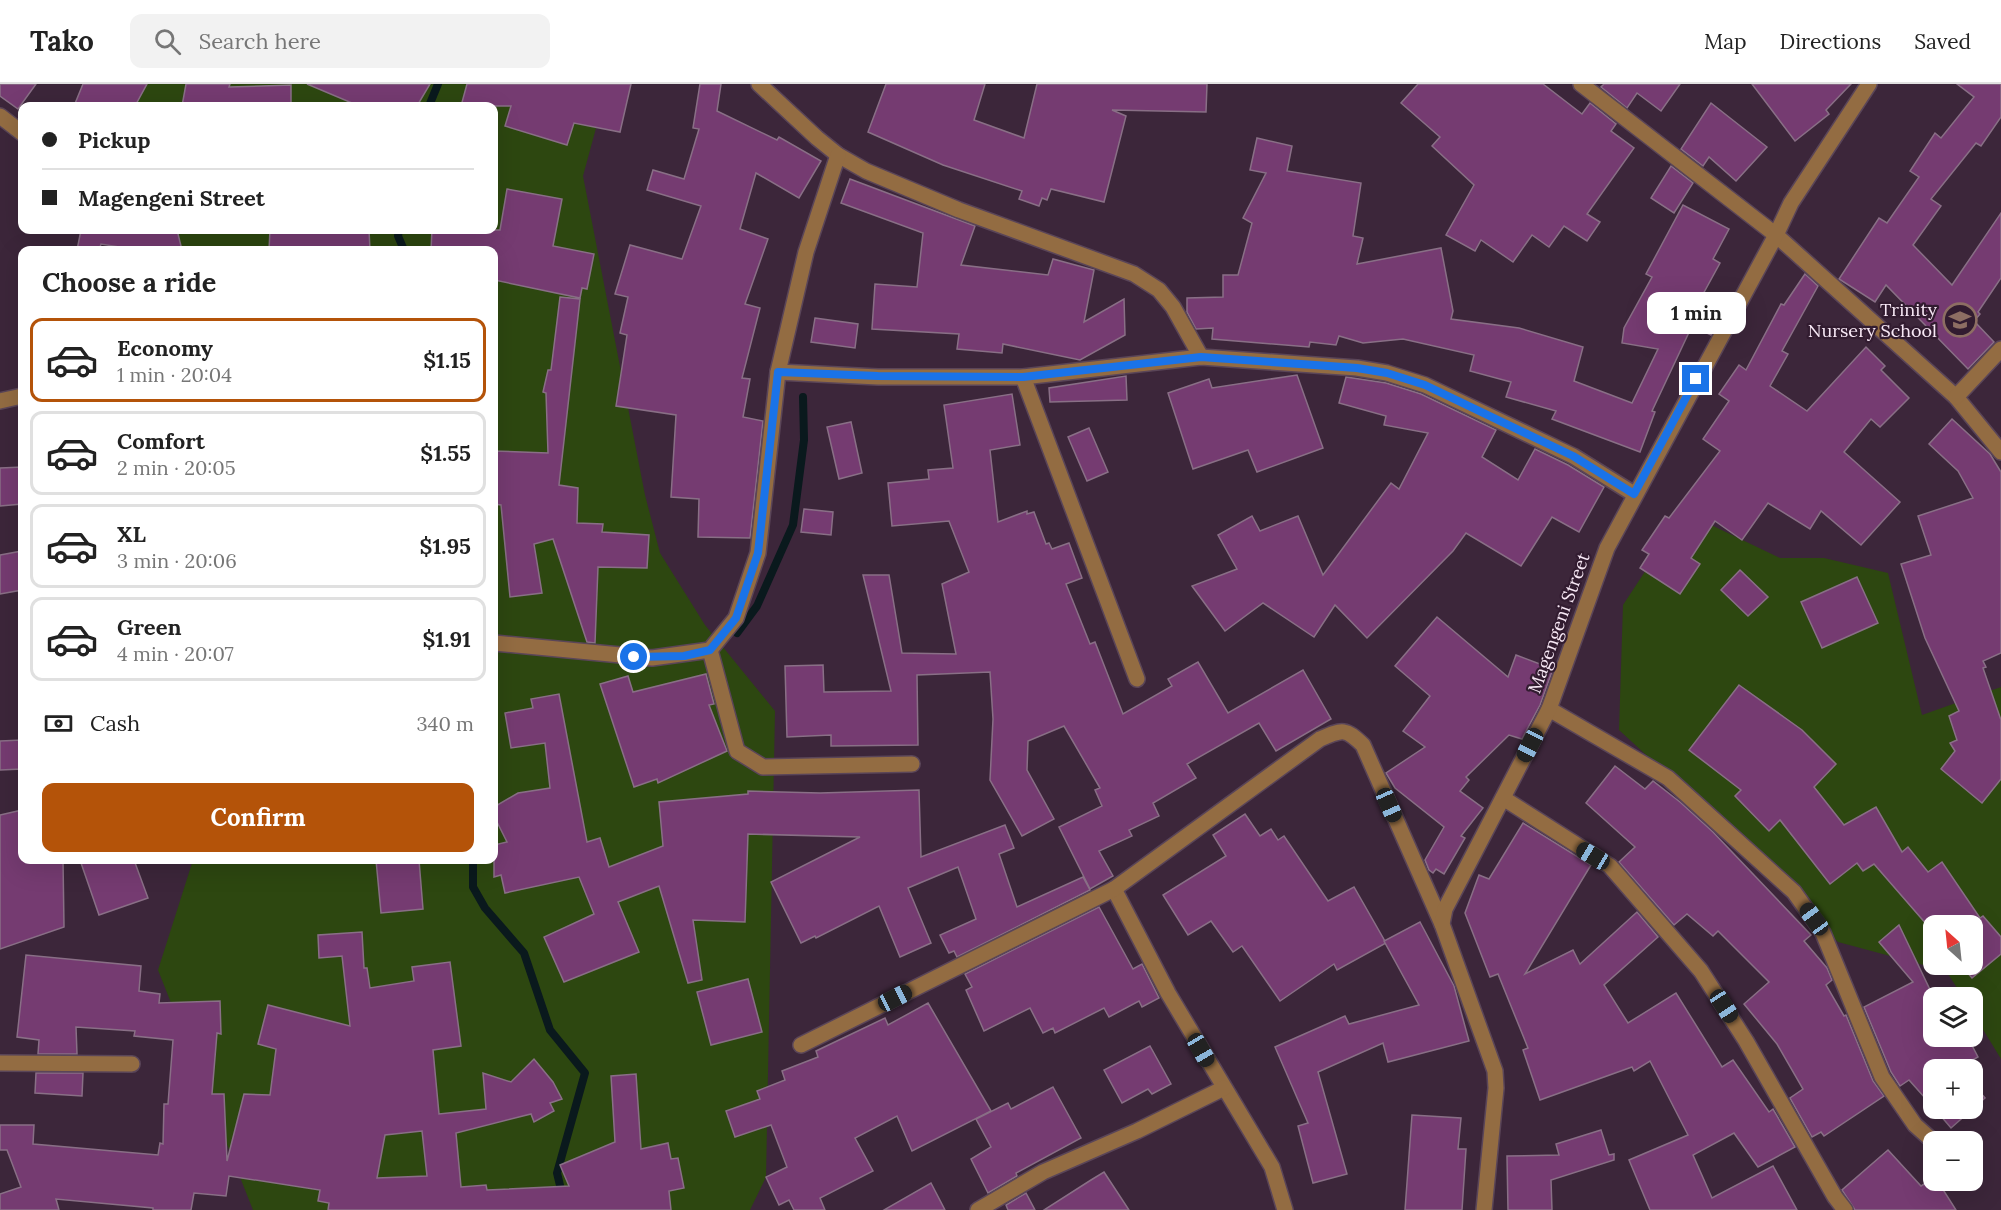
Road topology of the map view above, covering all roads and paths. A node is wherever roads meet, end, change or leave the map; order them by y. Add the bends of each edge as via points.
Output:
1 (759, 84) edge
2 (1581, 84) edge
3 (1869, 84) edge
4 (0, 116) edge
5 (18, 130) edge
6 (838, 155) junction
7 (1776, 235) junction
8 (2001, 349) edge
9 (1201, 357) junction
10 (778, 372) junction
11 (1023, 377) junction
12 (18, 397) edge
13 (1956, 397) junction
14 (0, 400) edge
15 (2001, 452) edge
16 (1634, 494) junction
17 (498, 643) edge
18 (710, 650) junction
19 (1137, 679) dead end
20 (1548, 709) junction
21 (912, 764) dead end
22 (1503, 798) junction
23 (1114, 889) junction
24 (1442, 924) junction
25 (801, 1045) dead end
26 (0, 1063) edge
27 (132, 1064) dead end
28 (1224, 1088) junction
29 (1923, 1132) edge
30 (978, 1210) edge
31 (1286, 1210) edge
32 (1484, 1210) edge
33 (1845, 1210) edge

1 - 6 street
2 - 7 street
3 - 7 street, Magengeni Street via 1791,203
4 - 5 street
6 - 9 street via 949,206 1134,274 1158,290 1173,307
6 - 10 street via 806,252
7 - 13 street
7 - 16 street, Magengeni Street
8 - 13 street
9 - 11 street
9 - 16 street via 1309,363 1387,373 1425,385 1573,456
10 - 11 street
10 - 18 street via 758,553 736,618
11 - 19 street
12 - 14 street
13 - 15 street
16 - 20 street, Magengeni Street via 1606,548
17 - 18 street via 652,658
18 - 21 street via 737,751 747,759 763,767
20 - 22 street, Magengeni Street
20 - 29 street via 1668,778 1794,892 1823,933 1882,1077
22 - 24 street, Magengeni Street via 1451,896
22 - 33 street via 1610,866 1701,971
23 - 24 street via 1320,739 1339,730 1349,732 1363,745
23 - 25 street
23 - 28 street via 1168,993
24 - 32 street via 1495,1071
26 - 27 street
28 - 30 street via 1043,1172
28 - 31 street via 1272,1167

